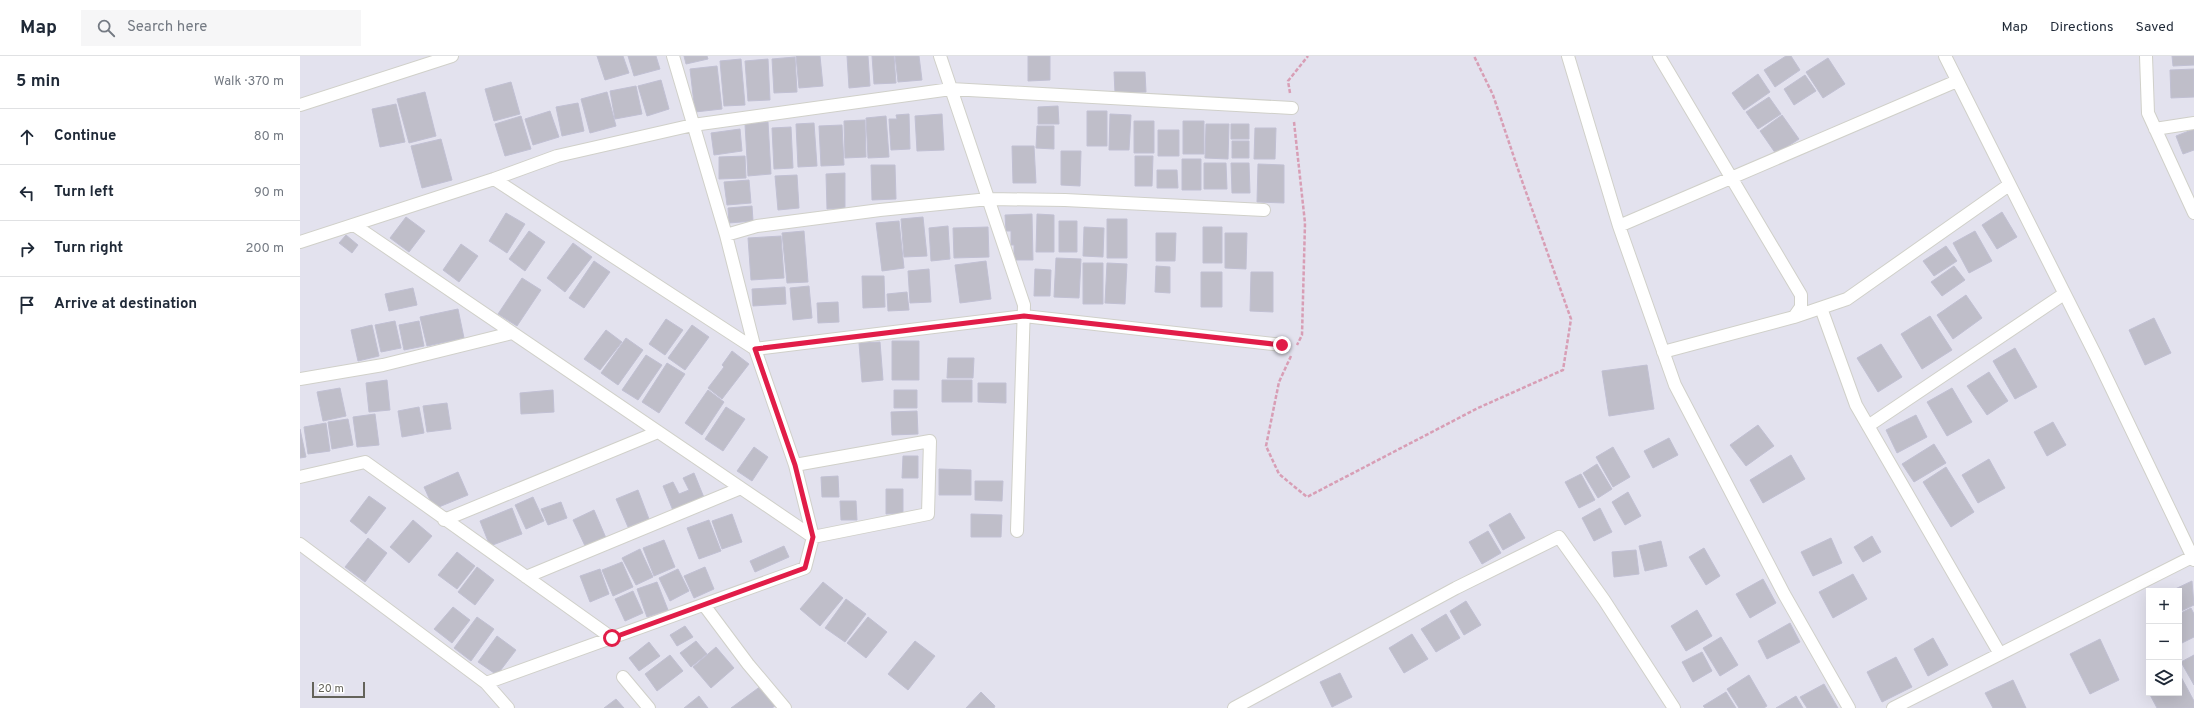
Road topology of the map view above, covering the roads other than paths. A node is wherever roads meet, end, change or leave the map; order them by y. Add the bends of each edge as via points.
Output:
1 (452, 56) edge
2 (673, 56) edge
3 (940, 56) edge
4 (1568, 56) edge
5 (1659, 56) edge
6 (1945, 56) edge
7 (2146, 56) edge
8 (1956, 81) junction
9 (951, 89) junction
10 (300, 105) edge
11 (1292, 108) road end
12 (2194, 123) edge
13 (693, 125) junction
14 (2155, 129) junction
15 (1730, 178) junction
16 (494, 179) junction
17 (2009, 185) junction
18 (989, 199) junction
19 (1264, 210) dead end
20 (2194, 213) edge
21 (354, 225) junction
22 (1619, 226) junction
23 (726, 235) junction
24 (300, 242) edge
25 (2064, 294) junction
26 (1821, 308) junction
27 (1024, 316) junction
28 (1794, 317) junction
29 (512, 332) junction
30 (1282, 345) dead end
31 (755, 349) junction
32 (1663, 352) junction
33 (300, 379) edge
34 (1868, 426) junction
35 (658, 432) junction
36 (795, 465) junction
37 (300, 477) edge
38 (741, 488) junction
39 (444, 520) junction
40 (1017, 531) dead end
41 (813, 537) junction
42 (300, 544) edge
43 (2194, 558) edge
44 (526, 577) junction
45 (704, 605) junction
46 (612, 638) junction
47 (2000, 654) junction
48 (623, 677) dead end
49 (486, 683) junction
50 (508, 708) edge
51 (649, 708) edge
52 (785, 708) edge
53 (1234, 708) edge
54 (1674, 708) edge
55 (1848, 708) edge
56 (1893, 708) edge

1 - 10 street
2 - 13 street
3 - 9 street
4 - 22 street
5 - 15 street
6 - 8 street
7 - 14 street via 2148,113
8 - 15 street
8 - 17 street
9 - 11 street
9 - 13 street
9 - 18 street
12 - 14 street
13 - 16 street via 557,156
13 - 23 street
14 - 20 street
15 - 22 street
15 - 28 street via 1801,295 1801,307
16 - 21 street
16 - 31 street
17 - 25 street
17 - 26 street via 1847,299
18 - 19 street via 1065,200
18 - 23 street via 757,226
18 - 27 street via 1024,306
21 - 24 street
21 - 29 street
22 - 32 street
23 - 31 street
25 - 34 street
25 - 43 street
26 - 28 street
26 - 34 street via 1856,405
27 - 30 street
27 - 31 street
27 - 40 street
28 - 32 street
29 - 33 street via 383,365
29 - 35 street
31 - 36 street
32 - 55 street via 1674,385 1784,594
34 - 47 street
35 - 38 street
35 - 39 street
36 - 41 street
36 - 41 street via 930,441 928,514
37 - 39 street via 365,462
38 - 41 street
38 - 44 street
39 - 44 street
41 - 45 street via 805,568
42 - 49 street
43 - 47 street
44 - 46 street
45 - 46 street
45 - 52 street
46 - 49 street
47 - 56 street
48 - 51 street
49 - 50 street
53 - 54 street via 1456,588 1559,537 1604,600

